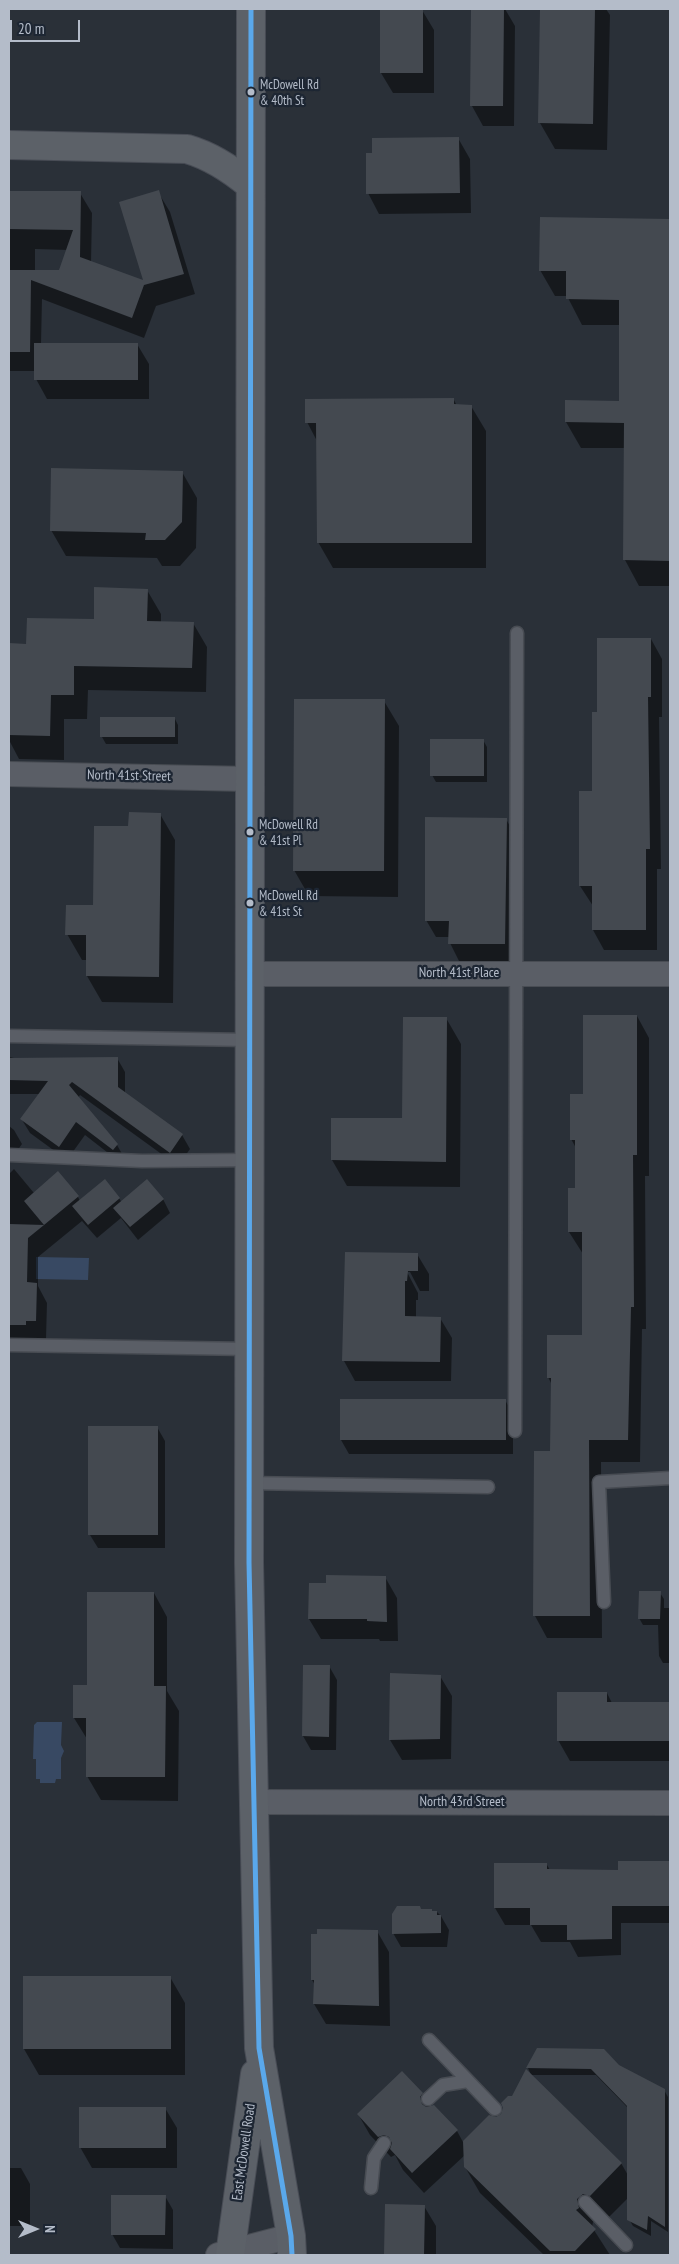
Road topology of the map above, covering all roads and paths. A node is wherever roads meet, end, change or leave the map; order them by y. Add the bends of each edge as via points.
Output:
1 (251, 9) edge
2 (9, 145) edge
3 (250, 185) junction
4 (517, 633) dead end
5 (9, 774) edge
6 (249, 779) junction
7 (514, 973) junction
8 (249, 974) junction
9 (670, 974) edge
10 (9, 1036) edge
11 (248, 1040) junction
12 (9, 1155) edge
13 (248, 1160) junction
14 (9, 1345) edge
15 (248, 1349) junction
16 (515, 1431) dead end
17 (670, 1478) edge
18 (248, 1483) junction
19 (488, 1487) dead end
20 (604, 1602) dead end
21 (253, 1802) junction
22 (670, 1803) edge
23 (429, 2040) dead end
24 (259, 2048) junction
25 (468, 2081) junction
26 (428, 2099) dead end
27 (495, 2109) dead end
28 (384, 2143) dead end
29 (371, 2188) dead end
30 (585, 2202) dead end
31 (292, 2245) edge
32 (626, 2245) dead end
33 (226, 2255) edge

1 - 3 main road, East McDowell Road
2 - 3 main road via 187,149 231,169
3 - 6 main road, East McDowell Road
4 - 7 lane
5 - 6 street, North 41st Street
6 - 8 main road, East McDowell Road
7 - 8 street, North 41st Place
7 - 9 street, North 41st Place
7 - 16 lane
8 - 11 main road, East McDowell Road
10 - 11 lane
11 - 13 main road, East McDowell Road
12 - 13 lane via 142,1161
13 - 15 main road, East McDowell Road
14 - 15 lane
15 - 18 main road, East McDowell Road
17 - 20 lane via 599,1482
18 - 19 lane
18 - 21 main road, East McDowell Road
21 - 22 street, North 43rd Street
21 - 24 main road, East McDowell Road
23 - 25 lane
24 - 31 main road, East McDowell Road
24 - 33 main road, East McDowell Road
25 - 26 lane via 443,2085
25 - 27 lane
28 - 29 lane via 374,2158
30 - 32 lane
31 - 33 street

